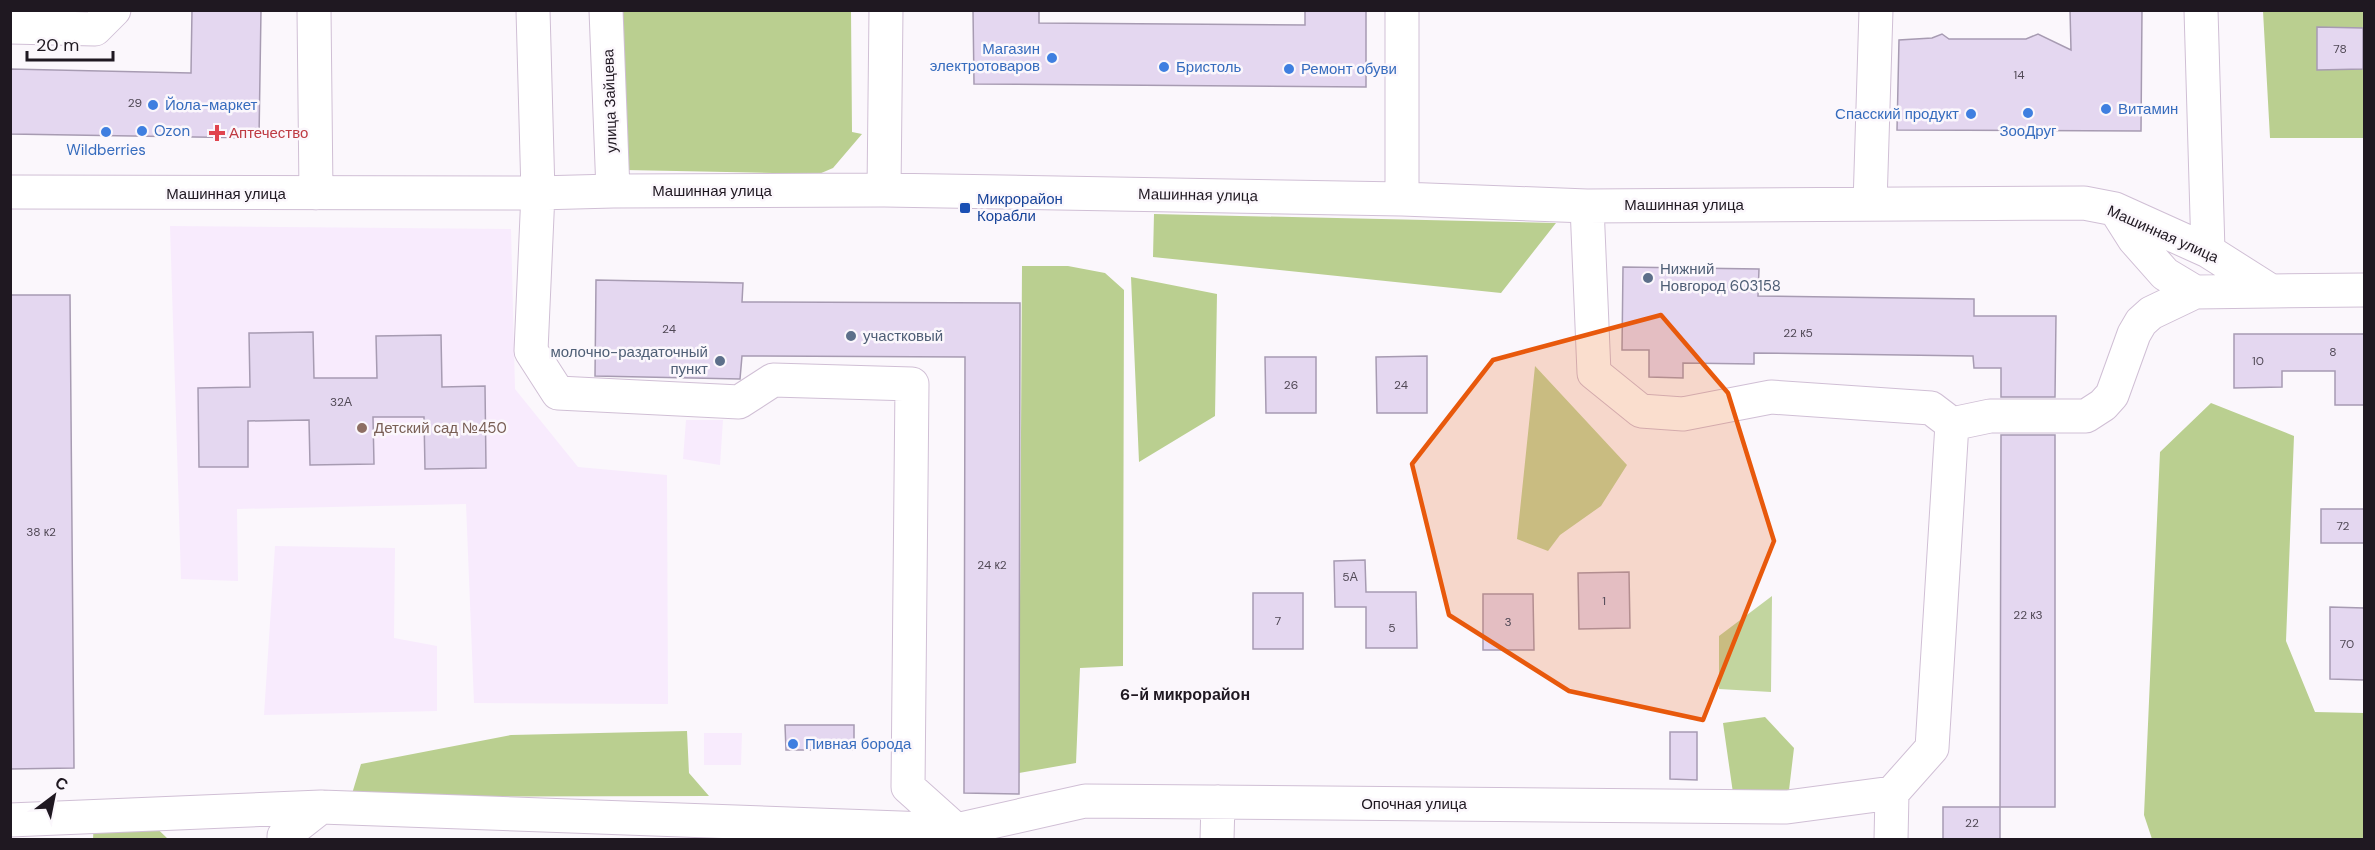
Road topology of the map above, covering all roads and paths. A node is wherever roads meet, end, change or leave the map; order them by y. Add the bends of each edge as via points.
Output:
1 (114, 10) edge
2 (314, 10) edge
3 (533, 10) edge
4 (606, 10) edge
5 (886, 10) edge
6 (1402, 10) edge
7 (1876, 10) edge
8 (2201, 10) edge
9 (10, 27) edge
10 (884, 190) junction
11 (614, 191) junction
12 (10, 192) edge
13 (316, 193) junction
14 (538, 193) junction
15 (1402, 199) junction
16 (1870, 204) junction
17 (1587, 206) junction
18 (2115, 209) junction
19 (2208, 251) junction
20 (2364, 290) edge
21 (2271, 291) junction
22 (2195, 292) junction
23 (1952, 424) junction
24 (1892, 793) junction
25 (1218, 802) junction
26 (321, 807) junction
27 (10, 820) edge
28 (804, 832) edge
29 (956, 835) edge
30 (284, 840) edge
31 (1217, 840) edge
32 (1891, 840) edge

1 - 9 street via 95,29
2 - 13 street
3 - 14 street
4 - 11 street, улица Зайцева
5 - 10 street
6 - 15 street
7 - 16 street
8 - 19 street
10 - 11 street, Машинная улица
10 - 15 street, Машинная улица
11 - 14 street, Машинная улица
12 - 13 street, Машинная улица
13 - 14 street, Машинная улица
14 - 29 street via 531,351 558,393 739,402 773,380 912,384 908,788
15 - 17 street, Машинная улица
16 - 17 street, Машинная улица
16 - 18 street, Машинная улица via 2073,203
17 - 23 street via 1594,373 1641,411 1683,414 1771,397 1932,408
18 - 19 street, Машинная улица
18 - 22 street via 2134,239 2165,274
19 - 21 street, Машинная улица
20 - 21 street
21 - 22 street
22 - 23 street via 2151,313 2141,322 2112,395 2086,416 1990,416
23 - 24 street via 1932,748
24 - 25 street, Опочная улица via 1787,807
24 - 32 street
25 - 29 street, Опочная улица via 1085,801
25 - 31 street
26 - 27 street, Опочная улица
26 - 28 street, Опочная улица
26 - 30 street
28 - 29 street, Опочная улица

